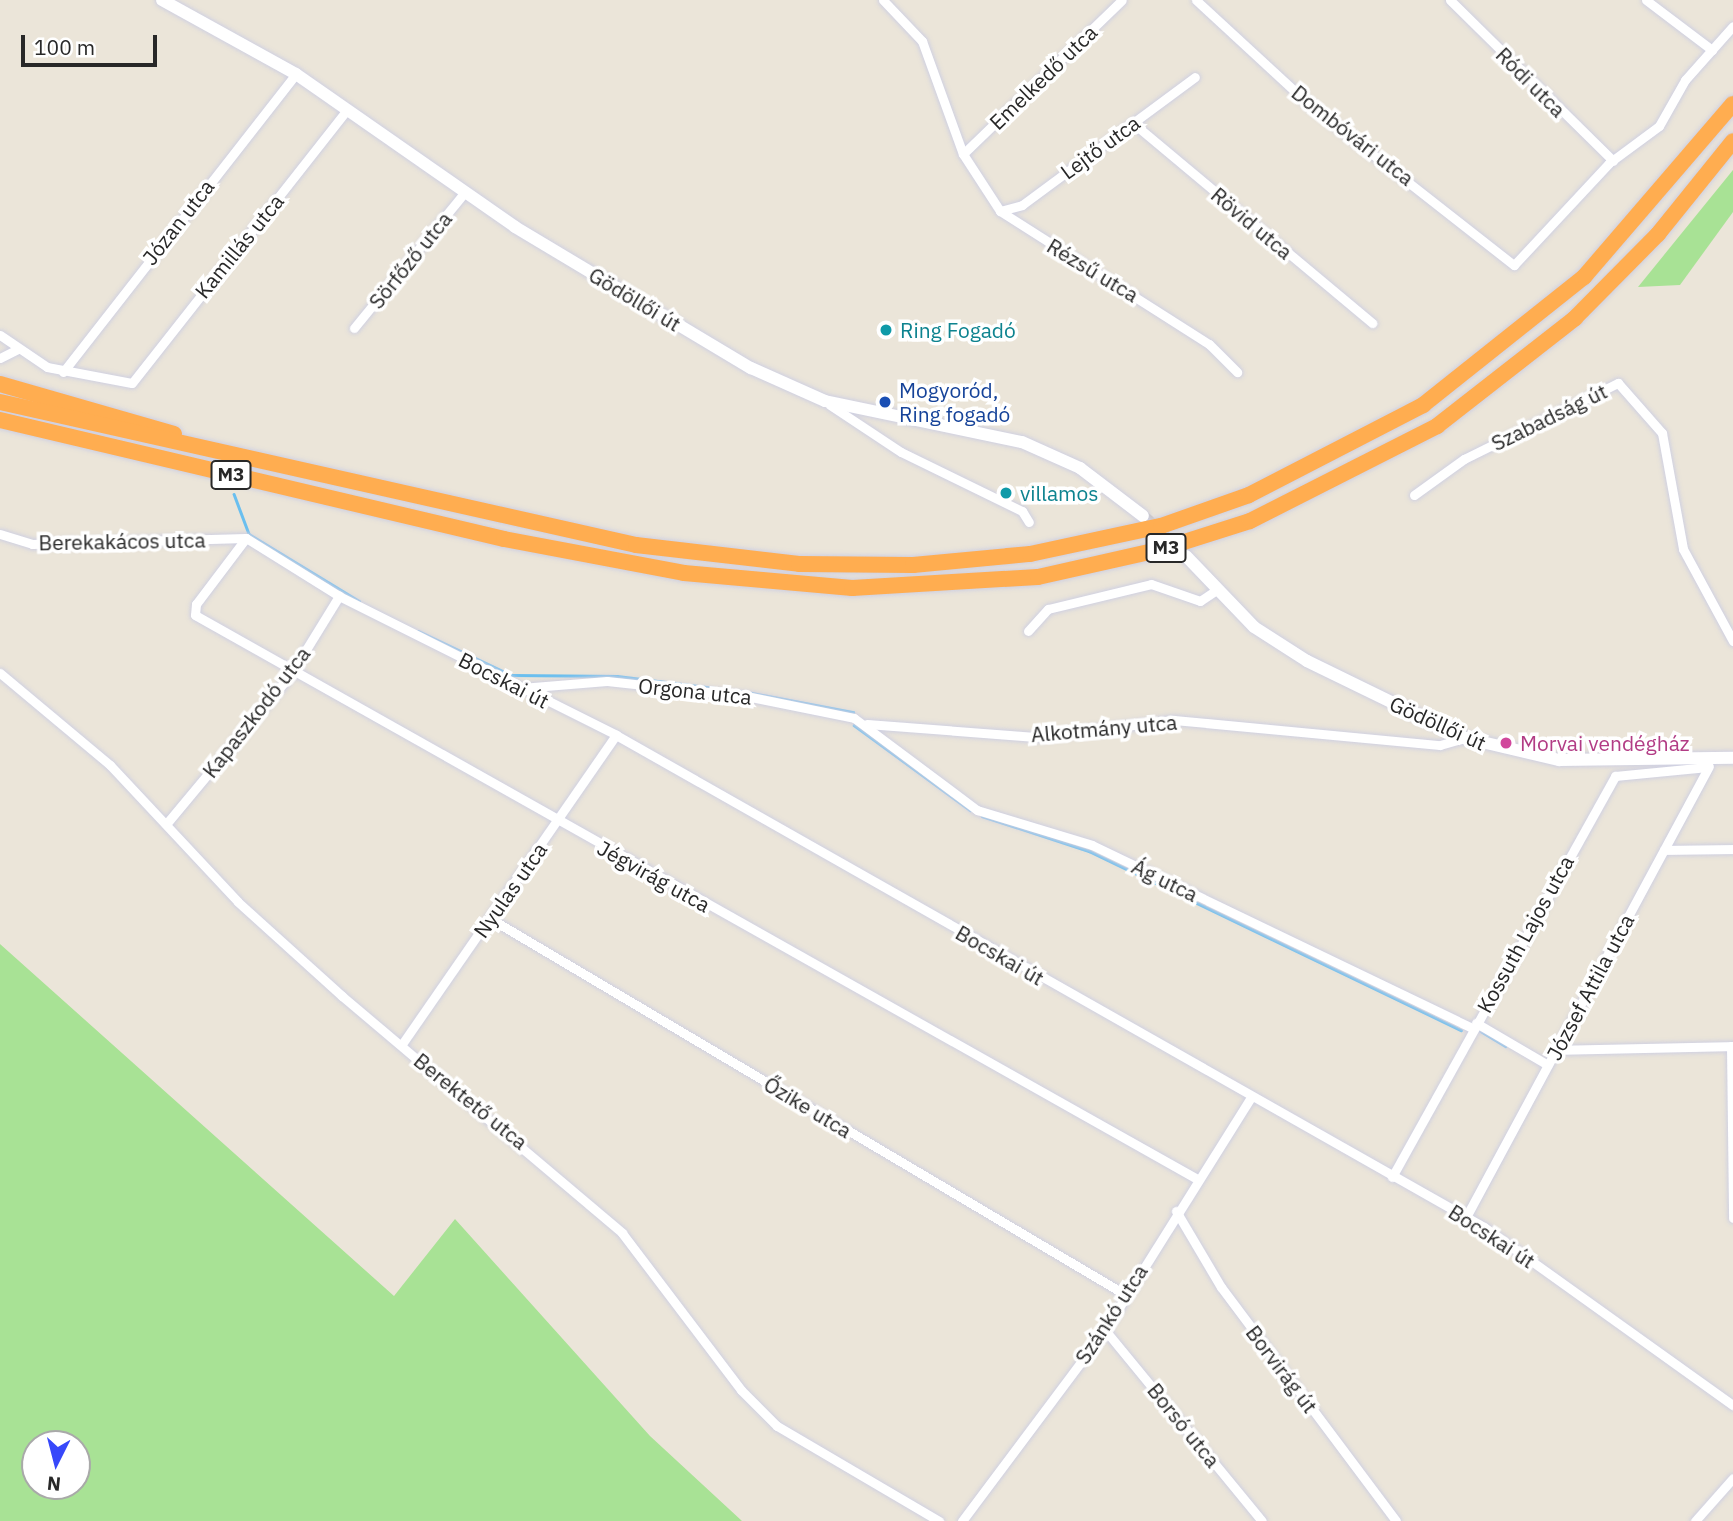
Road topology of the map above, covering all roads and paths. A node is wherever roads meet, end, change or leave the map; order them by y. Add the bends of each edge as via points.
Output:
1 (162, 0) edge
2 (883, 0) edge
3 (1122, 0) edge
4 (1196, 0) edge
5 (1450, 0) edge
6 (1646, 0) edge
7 (1733, 26) edge
8 (1712, 50) junction
9 (296, 74) junction
10 (1195, 77) dead end
11 (1733, 104) edge
12 (347, 110) junction
13 (1132, 123) junction
14 (1733, 141) edge
15 (963, 154) junction
16 (1613, 161) junction
17 (465, 192) junction
18 (1000, 211) junction
19 (1372, 323) dead end
20 (354, 328) dead end
21 (0, 335) edge
22 (18, 349) junction
23 (0, 358) edge
24 (62, 372) junction
25 (1237, 372) dead end
26 (0, 384) edge
27 (825, 401) junction
28 (0, 402) edge
29 (0, 420) edge
30 (242, 459) junction
31 (1413, 495) dead end
32 (1143, 516) tunnel mouth
33 (1030, 522) dead end
34 (0, 534) edge
35 (246, 538) junction
36 (1186, 556) tunnel mouth
37 (1215, 591) junction
38 (339, 596) junction
39 (1028, 631) dead end
40 (1733, 641) edge
41 (0, 673) edge
42 (291, 674) junction
43 (521, 688) junction
44 (866, 724) junction
45 (616, 735) junction
46 (1465, 738) junction
47 (1733, 758) edge
48 (1711, 763) junction
49 (557, 822) junction
50 (167, 823) junction
51 (1733, 849) edge
52 (1664, 850) junction
53 (491, 919) junction
54 (1474, 1026) junction
55 (402, 1045) junction
56 (1732, 1046) edge
57 (1556, 1050) junction
58 (1548, 1065) junction
59 (1250, 1099) junction
60 (1392, 1177) junction
61 (1197, 1179) junction
62 (1176, 1211) junction
63 (1466, 1217) junction
64 (1733, 1219) edge
65 (1126, 1295) junction
66 (1105, 1329) junction
67 (1732, 1404) edge
68 (1733, 1478) edge
69 (939, 1521) edge
70 (962, 1521) edge
71 (1262, 1521) edge
72 (1396, 1521) edge
73 (1695, 1521) edge

1 - 9 main road, Gödöllői út
2 - 15 street, Rézsű utca via 922,41
3 - 15 street, Emelkedő utca
4 - 16 street, Dombóvári utca via 1311,106 1514,265
5 - 16 street, Ródi utca
6 - 8 street
7 - 8 street
8 - 16 street via 1685,80 1659,126
9 - 12 main road, Gödöllői út
9 - 24 street, Józan utca
10 - 13 street, Lejtő utca
11 - 30 highway, M3 via 1584,277 1453,384 1286,478 1118,536 940,564 746,560 550,529
12 - 17 main road, Gödöllői út
12 - 24 street, Kamillás utca via 132,383
13 - 18 street, Lejtő utca via 1022,205
13 - 19 street, Rövid utca
14 - 29 highway, M3 via 1658,234 1575,318 1437,426 1344,478 1250,521 1162,550 1038,577 852,589 684,573 504,539
15 - 18 street, Rézsű utca
17 - 20 street, Sörfőző utca
17 - 27 main road, Gödöllői út via 751,369
18 - 25 street, Rézsű utca via 1153,306
21 - 22 street
22 - 23 street
22 - 24 street
26 - 30 highway via 91,406
27 - 32 main road, Gödöllői út via 1022,442 1080,468
27 - 33 street via 901,452 1022,511
28 - 30 highway, M3
31 - 40 street, Szabadság út via 1464,459 1618,383 1662,433 1683,549
34 - 35 street, Berekakácos utca via 32,544
35 - 38 street, Bocskai út
35 - 42 street, Jégvirág utca via 196,604 195,615
36 - 37 main road, Gödöllői út
37 - 39 street via 1200,601 1151,584 1048,608
37 - 46 main road, Gödöllői út via 1254,627 1307,661
38 - 42 street, Kapaszkodó utca
38 - 43 street, Bocskai út
41 - 50 street, Berektető utca via 110,765
42 - 49 street, Jégvirág utca
42 - 50 street, Kapaszkodó utca
43 - 44 street, Orgona utca via 572,680 621,682 800,704
43 - 45 street, Bocskai út
44 - 46 street, Alkotmány utca via 1035,737 1174,720 1440,745
44 - 54 street, Ág utca via 977,810 1092,845
45 - 49 street, Nyulas utca
45 - 59 street, Bocskai út
46 - 48 main road, Gödöllői út via 1559,760
47 - 48 main road, Gödöllői út
48 - 52 street, József Attila utca
48 - 54 street, Kossuth Lajos utca via 1615,776
49 - 53 street, Nyulas utca
49 - 61 street, Jégvirág utca
50 - 55 street, Berektető utca via 238,902
51 - 52 street
52 - 57 street, József Attila utca
53 - 55 street, Nyulas utca
53 - 65 street, Őzike utca
54 - 58 street, Ág utca
54 - 60 street, Kossuth Lajos utca
55 - 69 street, Berektető utca via 622,1233 741,1390 777,1426
56 - 57 street
56 - 64 street
57 - 58 street, József Attila utca
58 - 63 street, József Attila utca
59 - 60 street, Bocskai út
59 - 61 street, Szánkó utca
60 - 63 street, Bocskai út
61 - 62 street, Szánkó utca
62 - 65 street, Szánkó utca
62 - 72 street, Borvirág út via 1221,1287
63 - 67 street, Bocskai út
65 - 66 street, Szánkó utca
66 - 70 street, Szánkó utca
66 - 71 street, Borsó utca
68 - 73 street

